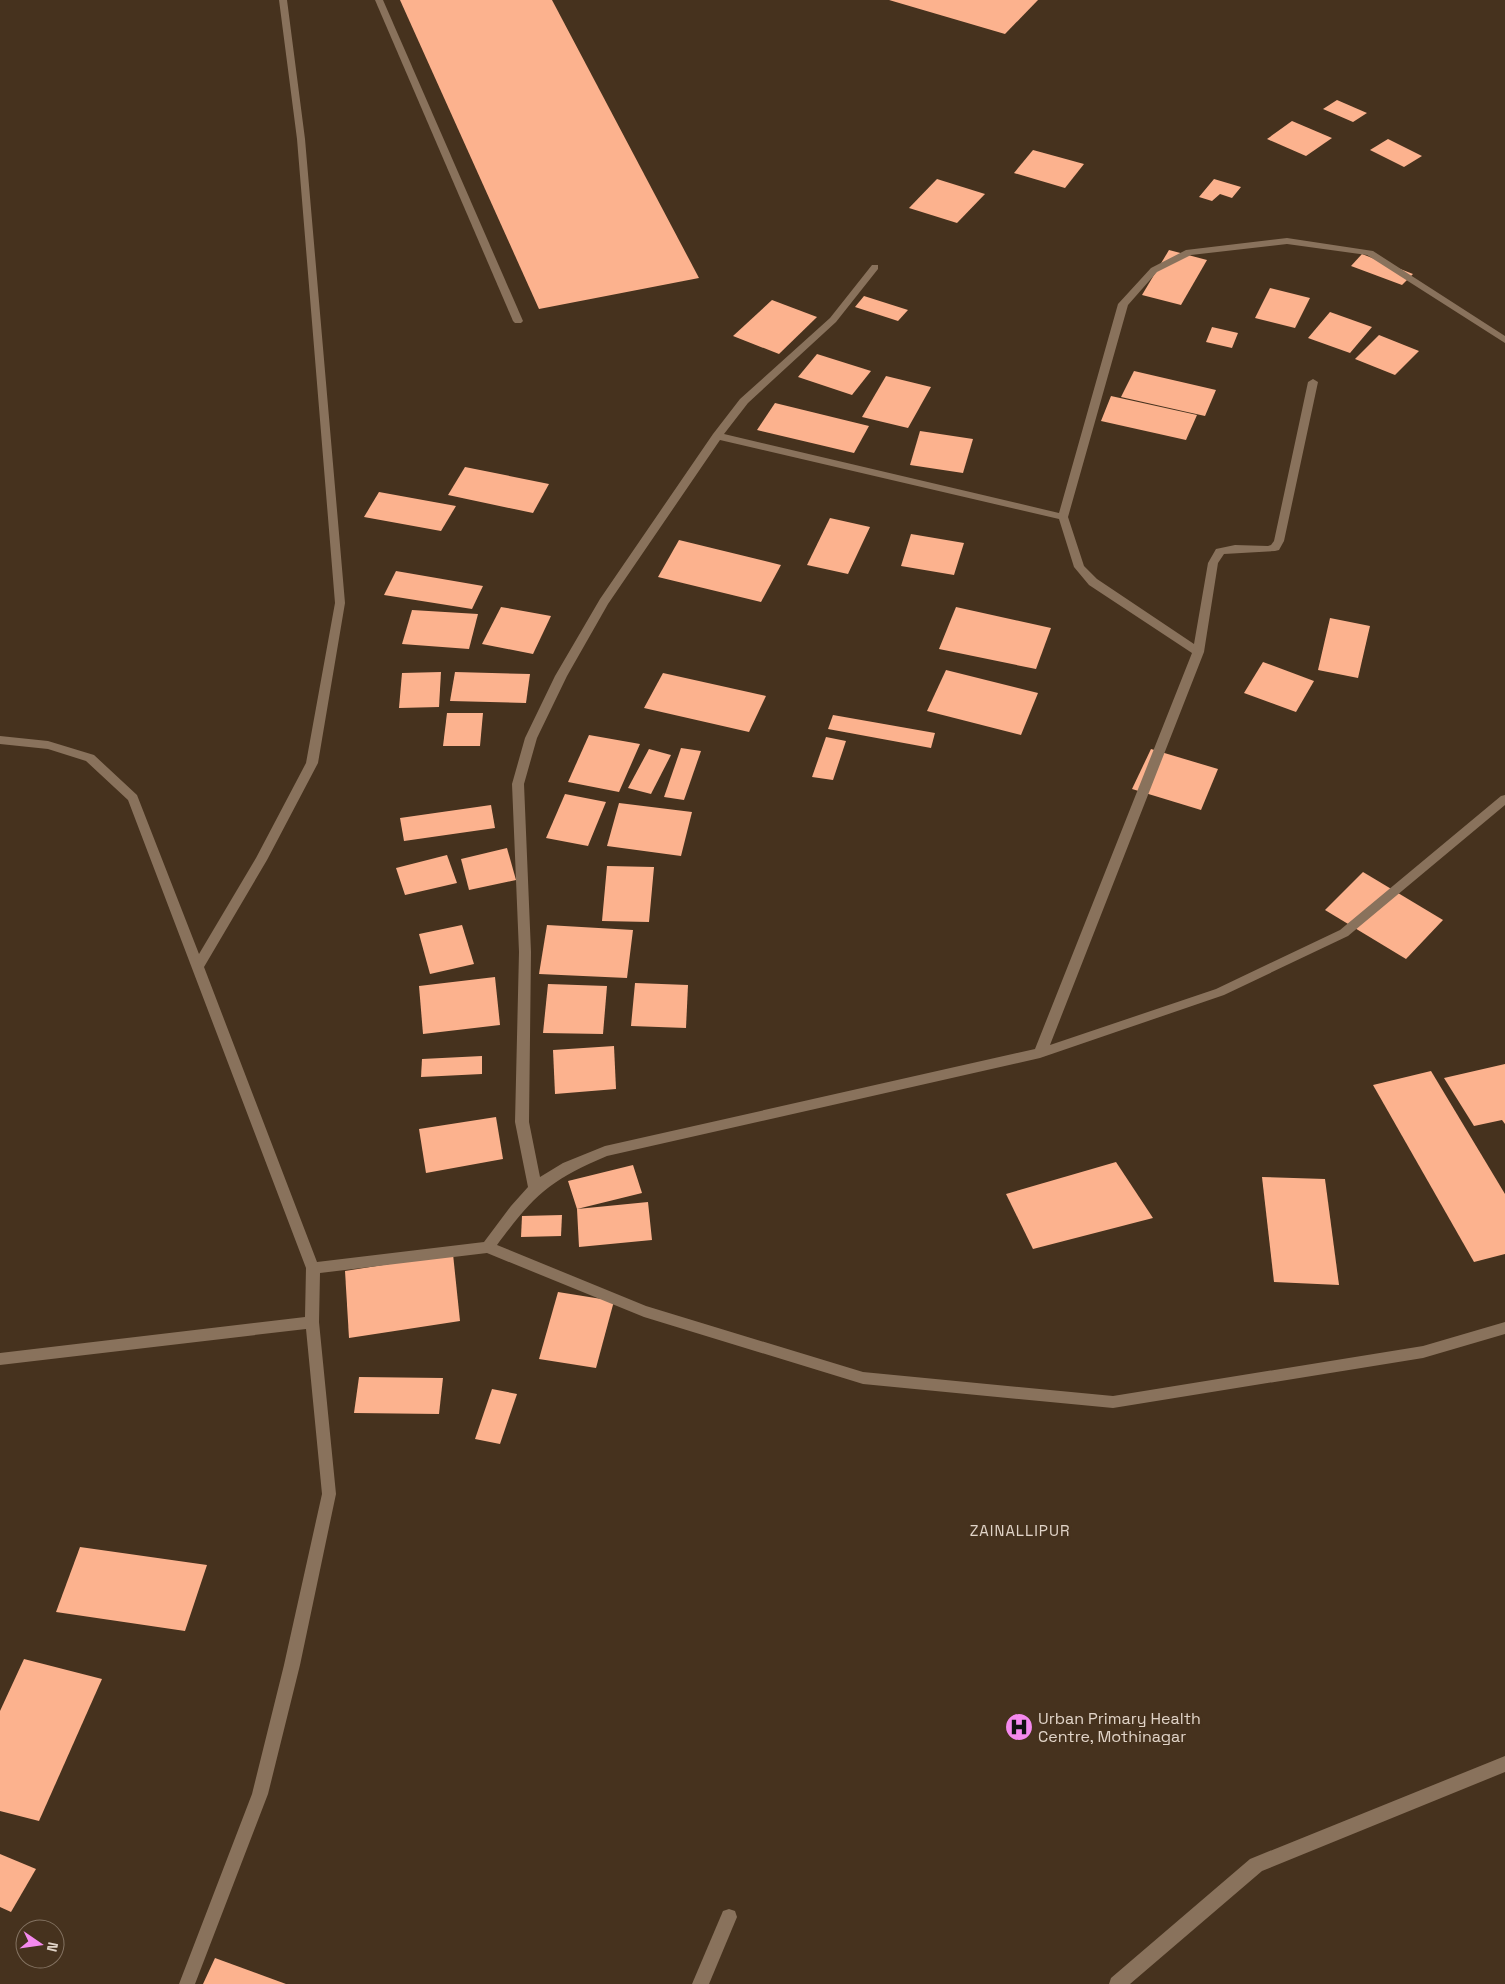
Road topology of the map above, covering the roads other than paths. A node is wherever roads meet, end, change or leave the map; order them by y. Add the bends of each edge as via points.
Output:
1 (283, 0) edge
2 (379, 0) edge
3 (875, 267) dead end
4 (518, 321) dead end
5 (1505, 340) edge
6 (1313, 382) dead end
7 (718, 436) junction
8 (1063, 517) junction
9 (1198, 652) junction
10 (0, 740) edge
11 (1505, 799) edge
12 (198, 966) junction
13 (1040, 1052) junction
14 (535, 1188) junction
15 (488, 1247) junction
16 (313, 1268) junction
17 (312, 1322) junction
18 (1505, 1328) edge
19 (0, 1359) edge
20 (1505, 1764) edge
21 (729, 1917) dead end
22 (187, 1984) edge
23 (700, 1984) edge
24 (1117, 1984) edge

1 - 12 street via 301,139 340,603 312,762 261,860
2 - 4 street
3 - 7 street via 833,320 744,401
5 - 8 street via 1370,253 1287,241 1189,252 1154,270 1123,304
6 - 9 street via 1279,541 1275,548 1264,551 1233,547 1220,551 1213,563
7 - 8 street
7 - 14 street via 604,602 566,668 531,738 518,784 525,952 522,1122
8 - 9 street via 1079,567 1093,582
9 - 13 street
10 - 12 street via 48,745 90,758 133,798
11 - 13 street via 1344,933 1220,992
12 - 16 street
13 - 14 street via 605,1151 570,1165
14 - 15 street
15 - 16 street
15 - 18 street via 644,1311 863,1378 1113,1402 1424,1352
16 - 17 street
17 - 19 street
17 - 22 street via 329,1494 260,1794
20 - 24 street via 1256,1865
21 - 23 street

